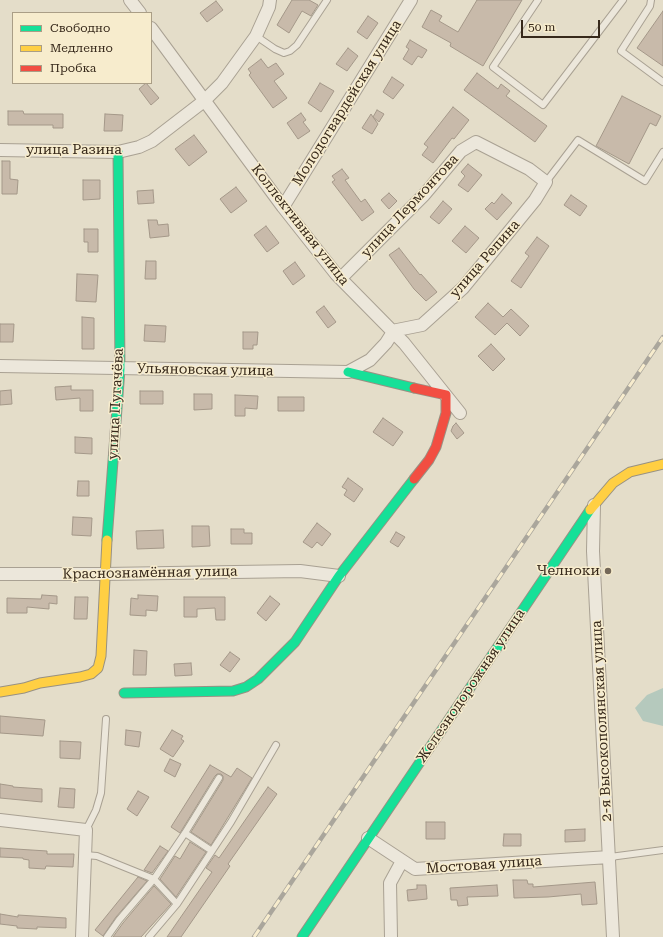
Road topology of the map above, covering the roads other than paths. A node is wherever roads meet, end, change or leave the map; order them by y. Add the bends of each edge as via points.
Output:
1 (130, 0) edge
2 (270, 0) edge
3 (327, 0) edge
4 (411, 0) edge
5 (538, 0) edge
6 (623, 0) edge
7 (651, 0) edge
8 (139, 12) edge
9 (152, 29) edge
10 (256, 36) junction
11 (663, 82) edge
12 (204, 101) junction
13 (0, 150) edge
14 (118, 152) junction
15 (663, 152) edge
16 (546, 182) junction
17 (283, 207) junction
18 (341, 278) junction
19 (392, 331) junction
20 (0, 366) edge
21 (120, 369) junction
22 (348, 372) junction
23 (446, 396) junction
24 (460, 413) dead end
25 (663, 464) edge
26 (594, 504) junction
27 (0, 574) edge
28 (105, 574) junction
29 (339, 576) junction
30 (0, 692) edge
31 (124, 693) dead end
32 (106, 719) dead end
33 (276, 746) dead end
34 (218, 778) dead end
35 (0, 820) edge
36 (86, 830) junction
37 (185, 833) junction
38 (368, 838) junction
39 (663, 850) edge
40 (212, 851) junction
41 (85, 855) junction
42 (610, 856) junction
43 (402, 861) junction
44 (154, 879) junction
45 (177, 904) junction
46 (82, 937) edge
47 (107, 937) edge
48 (149, 937) edge
49 (302, 937) edge
50 (391, 937) edge
51 (613, 937) edge

1 - 8 street
2 - 10 street, улица Разина
3 - 10 lane via 297,45 290,51 284,53 276,50
4 - 17 street, Молодогвардейская улица
5 - 6 lane via 493,67 543,105
7 - 11 lane via 650,6 620,51
9 - 12 street, Коллективная улица
10 - 12 street, улица Разина via 222,83
12 - 14 street, улица Разина via 152,141
12 - 17 street, Коллективная улица
13 - 14 street, улица Разина
14 - 21 street, улица Пугачёва
15 - 16 lane via 645,181 578,140
16 - 18 street, улица Лермонтова via 529,169 476,142 461,151 424,195
16 - 19 street, улица Репина via 535,200 463,288 422,325
17 - 18 street, Коллективная улица
18 - 19 street, Коллективная улица
19 - 22 street, Ульяновская улица via 386,343 370,360
19 - 23 street, Коллективная улица
20 - 21 street, Ульяновская улица
21 - 22 street, Ульяновская улица
21 - 28 street, улица Пугачёва
22 - 23 street
23 - 24 street, Коллективная улица
23 - 29 street via 446,413 436,447 429,460
25 - 26 street, Железнодорожная улица via 630,472 613,483
26 - 38 street, Железнодорожная улица
26 - 42 street, 2-я Высокополянская улица via 593,551
27 - 28 street, Краснознамённая улица
28 - 29 street, Краснознамённая улица via 300,571
28 - 30 street, улица Пугачёва via 101,656 98,668 80,678
29 - 31 street via 295,642 258,679 246,687 233,691
32 - 36 lane via 101,793
33 - 40 lane
34 - 37 lane
35 - 36 street
36 - 41 street
37 - 40 lane
37 - 44 lane
38 - 43 street, Мостовая улица
38 - 49 street, Железнодорожная улица
39 - 42 lane
40 - 45 lane
41 - 44 lane via 97,856
41 - 46 street
42 - 43 street, Мостовая улица via 415,869
42 - 51 street, 2-я Высокополянская улица
43 - 50 street via 390,883
44 - 45 lane
44 - 47 lane
45 - 48 lane

